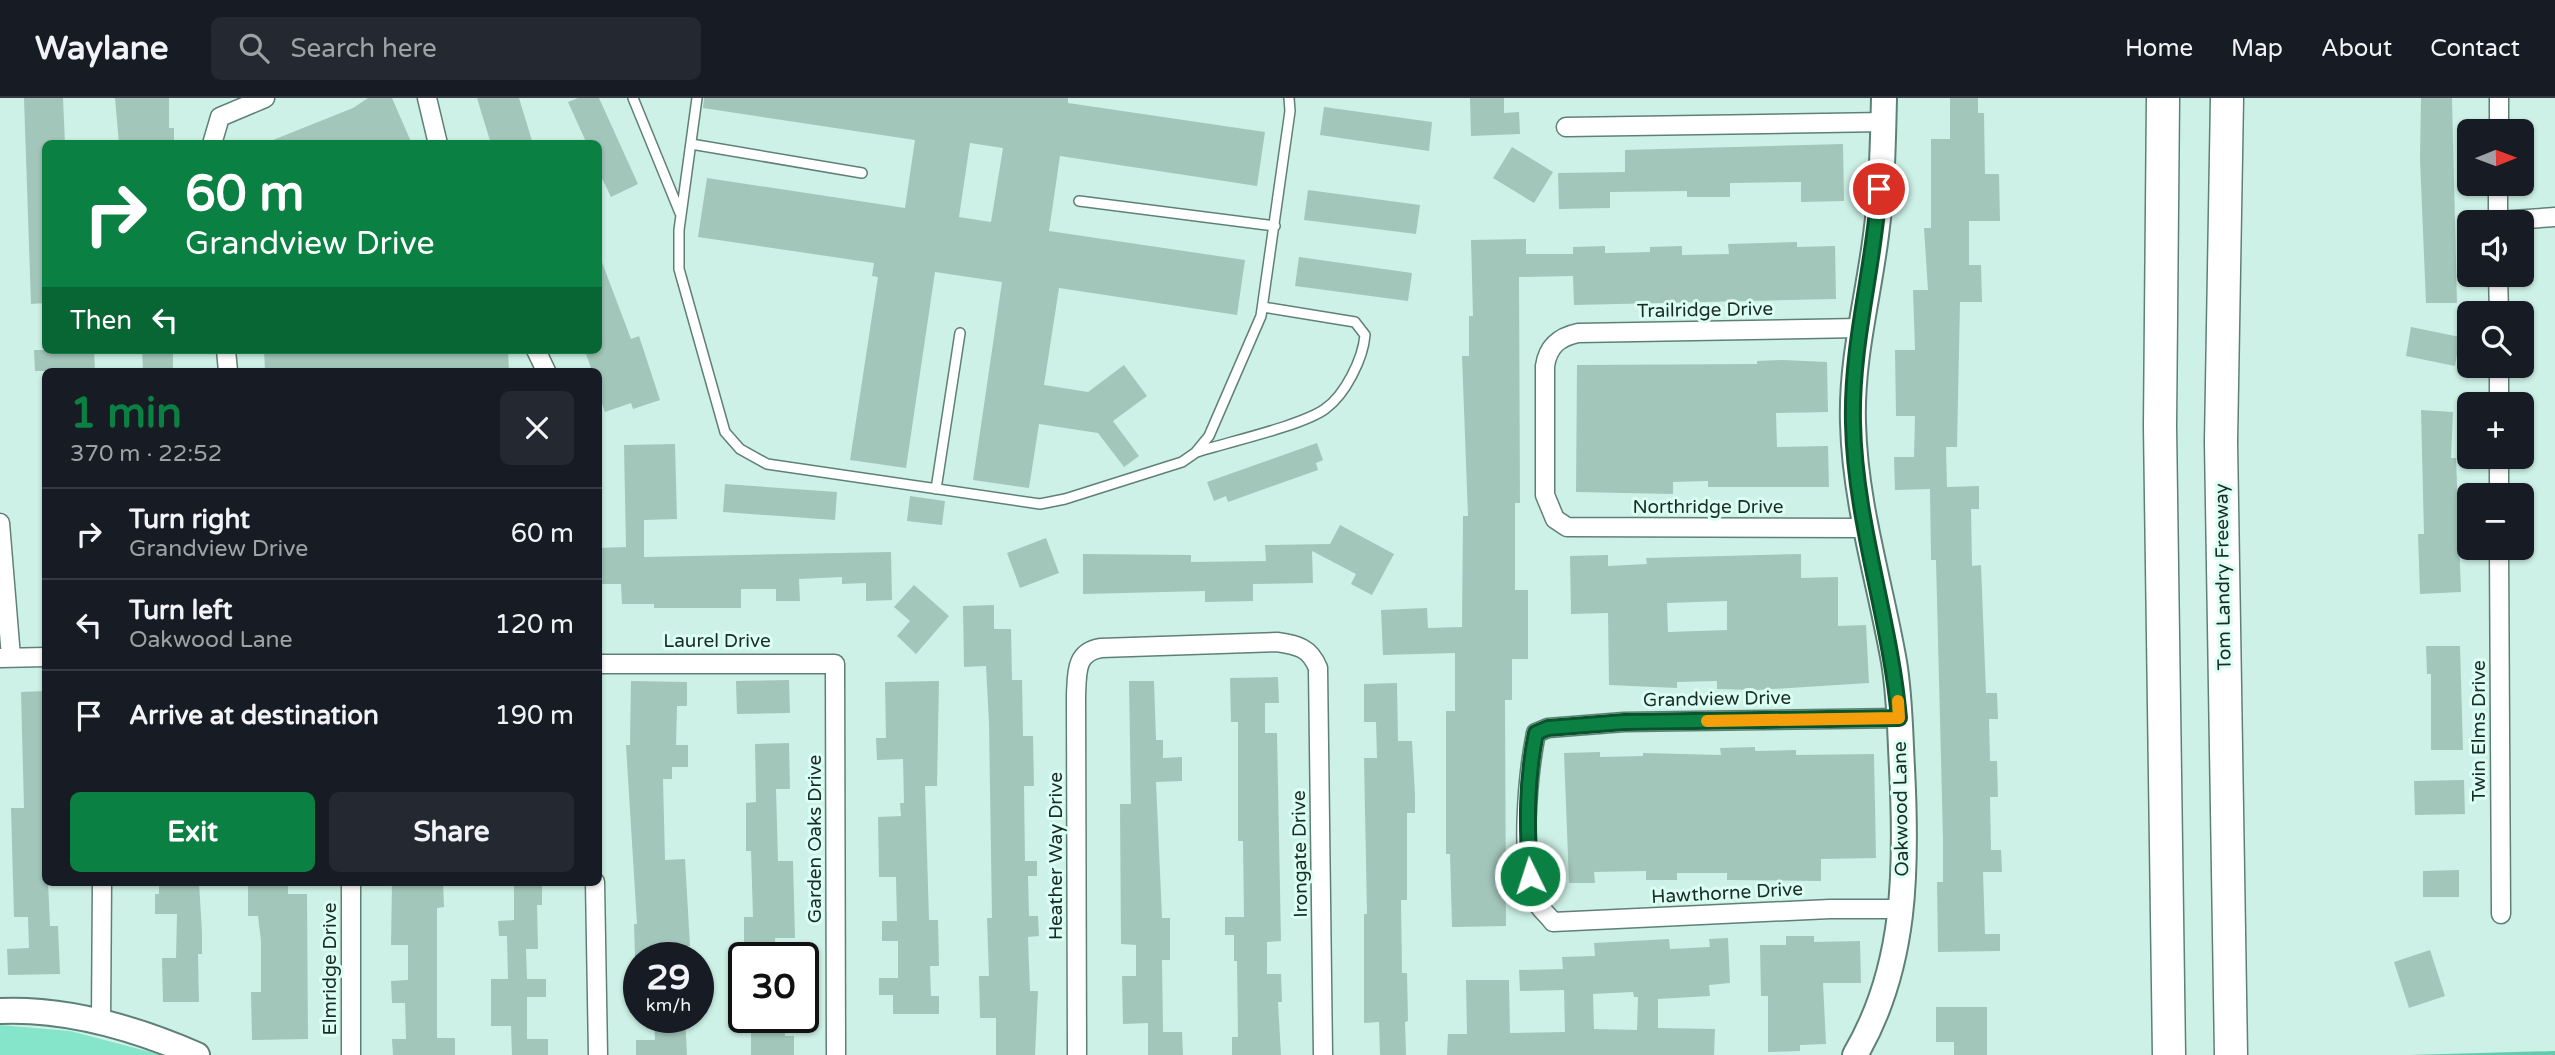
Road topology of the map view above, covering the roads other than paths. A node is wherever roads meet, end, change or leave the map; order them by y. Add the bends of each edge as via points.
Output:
1 (265, 98) edge
2 (427, 98) edge
3 (633, 98) edge
4 (697, 98) edge
5 (1289, 98) edge
6 (2163, 98) edge
7 (2227, 98) edge
8 (2499, 98) edge
9 (1884, 110) edge
10 (2499, 119) edge
11 (1566, 127) dead end
12 (213, 140) edge
13 (437, 140) edge
14 (691, 144) junction
15 (862, 173) dead end
16 (1079, 201) dead end
17 (681, 215) junction
18 (2555, 217) edge
19 (2534, 218) edge
20 (1275, 226) junction
21 (1263, 307) junction
22 (1858, 328) junction
23 (960, 333) dead end
24 (1195, 453) junction
25 (936, 489) junction
26 (1555, 519) joint
27 (0, 523) edge
28 (1864, 528) junction
29 (2500, 560) edge
30 (1312, 653) joint
31 (42, 657) edge
32 (6, 658) edge
33 (602, 663) edge
34 (835, 664) joint
35 (1899, 718) junction
36 (102, 886) edge
37 (351, 886) edge
38 (595, 886) edge
39 (1902, 909) junction
40 (2501, 914) dead end
41 (1553, 922) joint
42 (0, 1012) edge
43 (101, 1022) junction
44 (197, 1055) edge
45 (351, 1055) edge
46 (598, 1055) edge
47 (836, 1055) edge
48 (1077, 1055) edge
49 (1323, 1055) edge
50 (1855, 1055) edge
51 (2168, 1055) edge
52 (2231, 1055) edge

1 - 12 street via 220,117
2 - 13 street
3 - 17 lane
4 - 14 lane
5 - 20 lane
6 - 51 highway via 2160,426
7 - 52 highway, Tom Landry Freeway via 2221,442
8 - 10 street
9 - 11 street
9 - 22 street, Oakwood Lane via 1877,234
14 - 15 lane
14 - 17 lane
16 - 20 lane
17 - 25 lane via 679,269 731,442 767,464
18 - 19 street
20 - 21 lane
21 - 24 lane via 1209,436
21 - 24 lane via 1355,322 1365,335 1364,345 1346,385 1324,410
22 - 26 street, Trailridge Drive via 1565,336 1547,354 1545,366 1545,495
22 - 28 street, Oakwood Lane via 1853,425
23 - 25 lane
24 - 25 lane via 1182,462 1040,504
26 - 28 street, Northridge Drive via 1567,527
27 - 32 street
28 - 35 street, Oakwood Lane via 1894,666
29 - 40 street, Twin Elms Drive
30 - 48 street, Heather Way Drive via 1277,642 1101,648 1081,658 1076,696
30 - 49 street, Irongate Drive via 1319,679
31 - 32 street
33 - 34 street, Laurel Drive
34 - 47 street, Garden Oaks Drive
35 - 39 street, Oakwood Lane
35 - 41 street, Grandview Drive via 1624,722 1536,733 1526,816 1530,876 1536,901
36 - 43 street
37 - 45 street, Elmridge Drive
38 - 46 street
39 - 41 street, Hawthorne Drive
39 - 50 street, Oakwood Lane via 1879,1008
42 - 43 street via 47,1013
43 - 44 street

